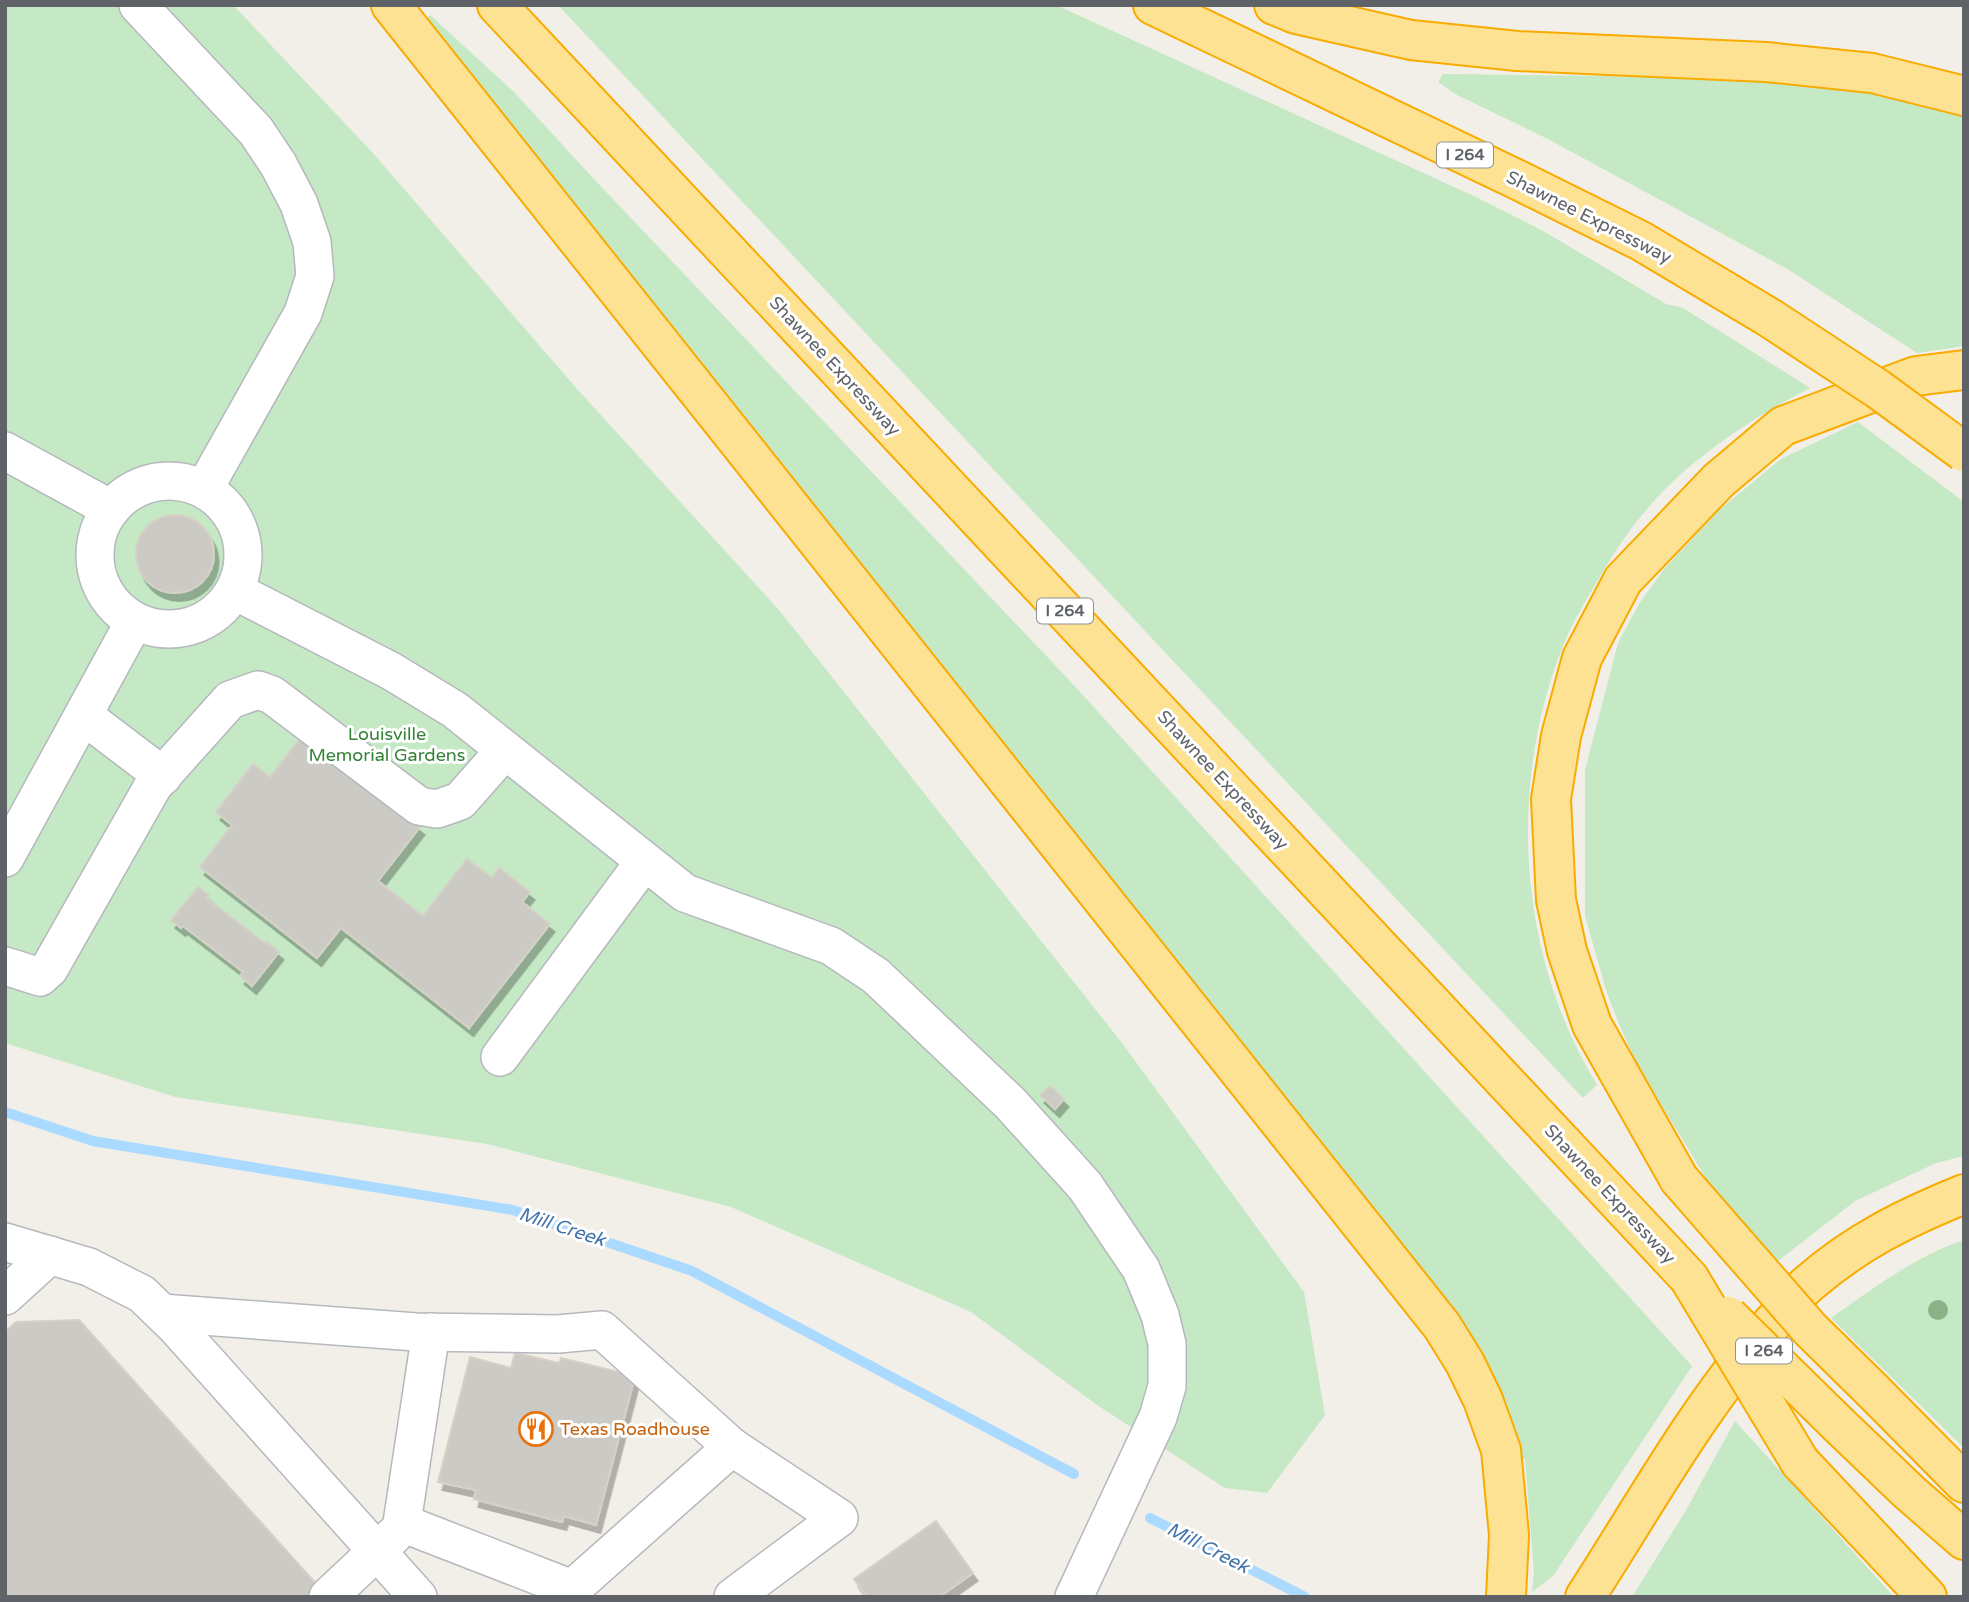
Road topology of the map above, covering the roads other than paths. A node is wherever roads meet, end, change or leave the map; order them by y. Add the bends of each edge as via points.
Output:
1 (138, 5) edge
2 (391, 5) edge
3 (497, 5) edge
4 (1153, 5) edge
5 (1273, 5) edge
6 (1964, 96) edge
7 (1964, 370) edge
8 (5, 451) edge
9 (1964, 452) edge
10 (204, 489) junction
11 (111, 509) junction
12 (235, 591) junction
13 (134, 622) junction
14 (84, 716) junction
15 (505, 750) junction
16 (163, 776) junction
17 (5, 858) edge
18 (644, 862) junction
19 (5, 966) edge
20 (500, 1057) dead end
21 (1964, 1194) edge
22 (5, 1242) edge
23 (50, 1255) junction
24 (1689, 1278) junction
25 (5, 1296) edge
26 (162, 1313) junction
27 (431, 1332) junction
28 (732, 1447) junction
29 (1964, 1483) edge
30 (405, 1524) junction
31 (1964, 1540) edge
32 (378, 1552) junction
33 (772, 1585) edge
34 (575, 1593) edge
35 (328, 1597) edge
36 (418, 1597) edge
37 (733, 1597) edge
38 (1074, 1597) edge
39 (1506, 1597) edge
40 (1586, 1597) edge
41 (1927, 1597) edge

1 - 10 street via 256,131 299,204 312,242 315,276 303,313
2 - 39 highway via 1442,1326 1483,1400 1501,1450 1509,1535
3 - 24 highway, Shawnee Expressway / I 264
4 - 9 highway, Shawnee Expressway / I 264, bridge via 1616,229 1770,318
5 - 6 highway via 1411,40 1517,51 1766,62 1859,72
7 - 29 highway, bridge via 1916,376 1783,426 1719,480 1623,580 1581,658 1551,799 1556,900 1567,951 1592,1025 1679,1179 1810,1329
8 - 11 street
10 - 11 street via 176,481 147,484 121,497
10 - 12 street via 227,508 240,534 244,563
11 - 13 street via 102,520 94,548 97,577 111,603
12 - 13 street via 217,614 191,627 162,630
12 - 15 street via 391,671 455,710
13 - 14 street
14 - 16 street
14 - 17 street
15 - 16 street via 460,802 437,809 419,806 272,695 258,690 230,700
15 - 18 street
16 - 19 street via 153,786 49,969 40,977
18 - 20 street
18 - 38 street via 685,893 831,946 876,976 1019,1113 1085,1186 1141,1269 1167,1344 1167,1386 1158,1417
21 - 40 highway via 1910,1216 1855,1247 1806,1286 1744,1356
22 - 23 street
23 - 25 street
23 - 26 street via 89,1267 142,1294
24 - 31 highway, Shawnee Expressway / I 264, bridge
24 - 41 highway, bridge via 1800,1462
26 - 27 street
26 - 32 street
27 - 28 street via 602,1330
27 - 30 street
28 - 33 street via 839,1518
28 - 34 street
30 - 32 street
30 - 34 street
32 - 35 street
32 - 36 street
33 - 37 street

